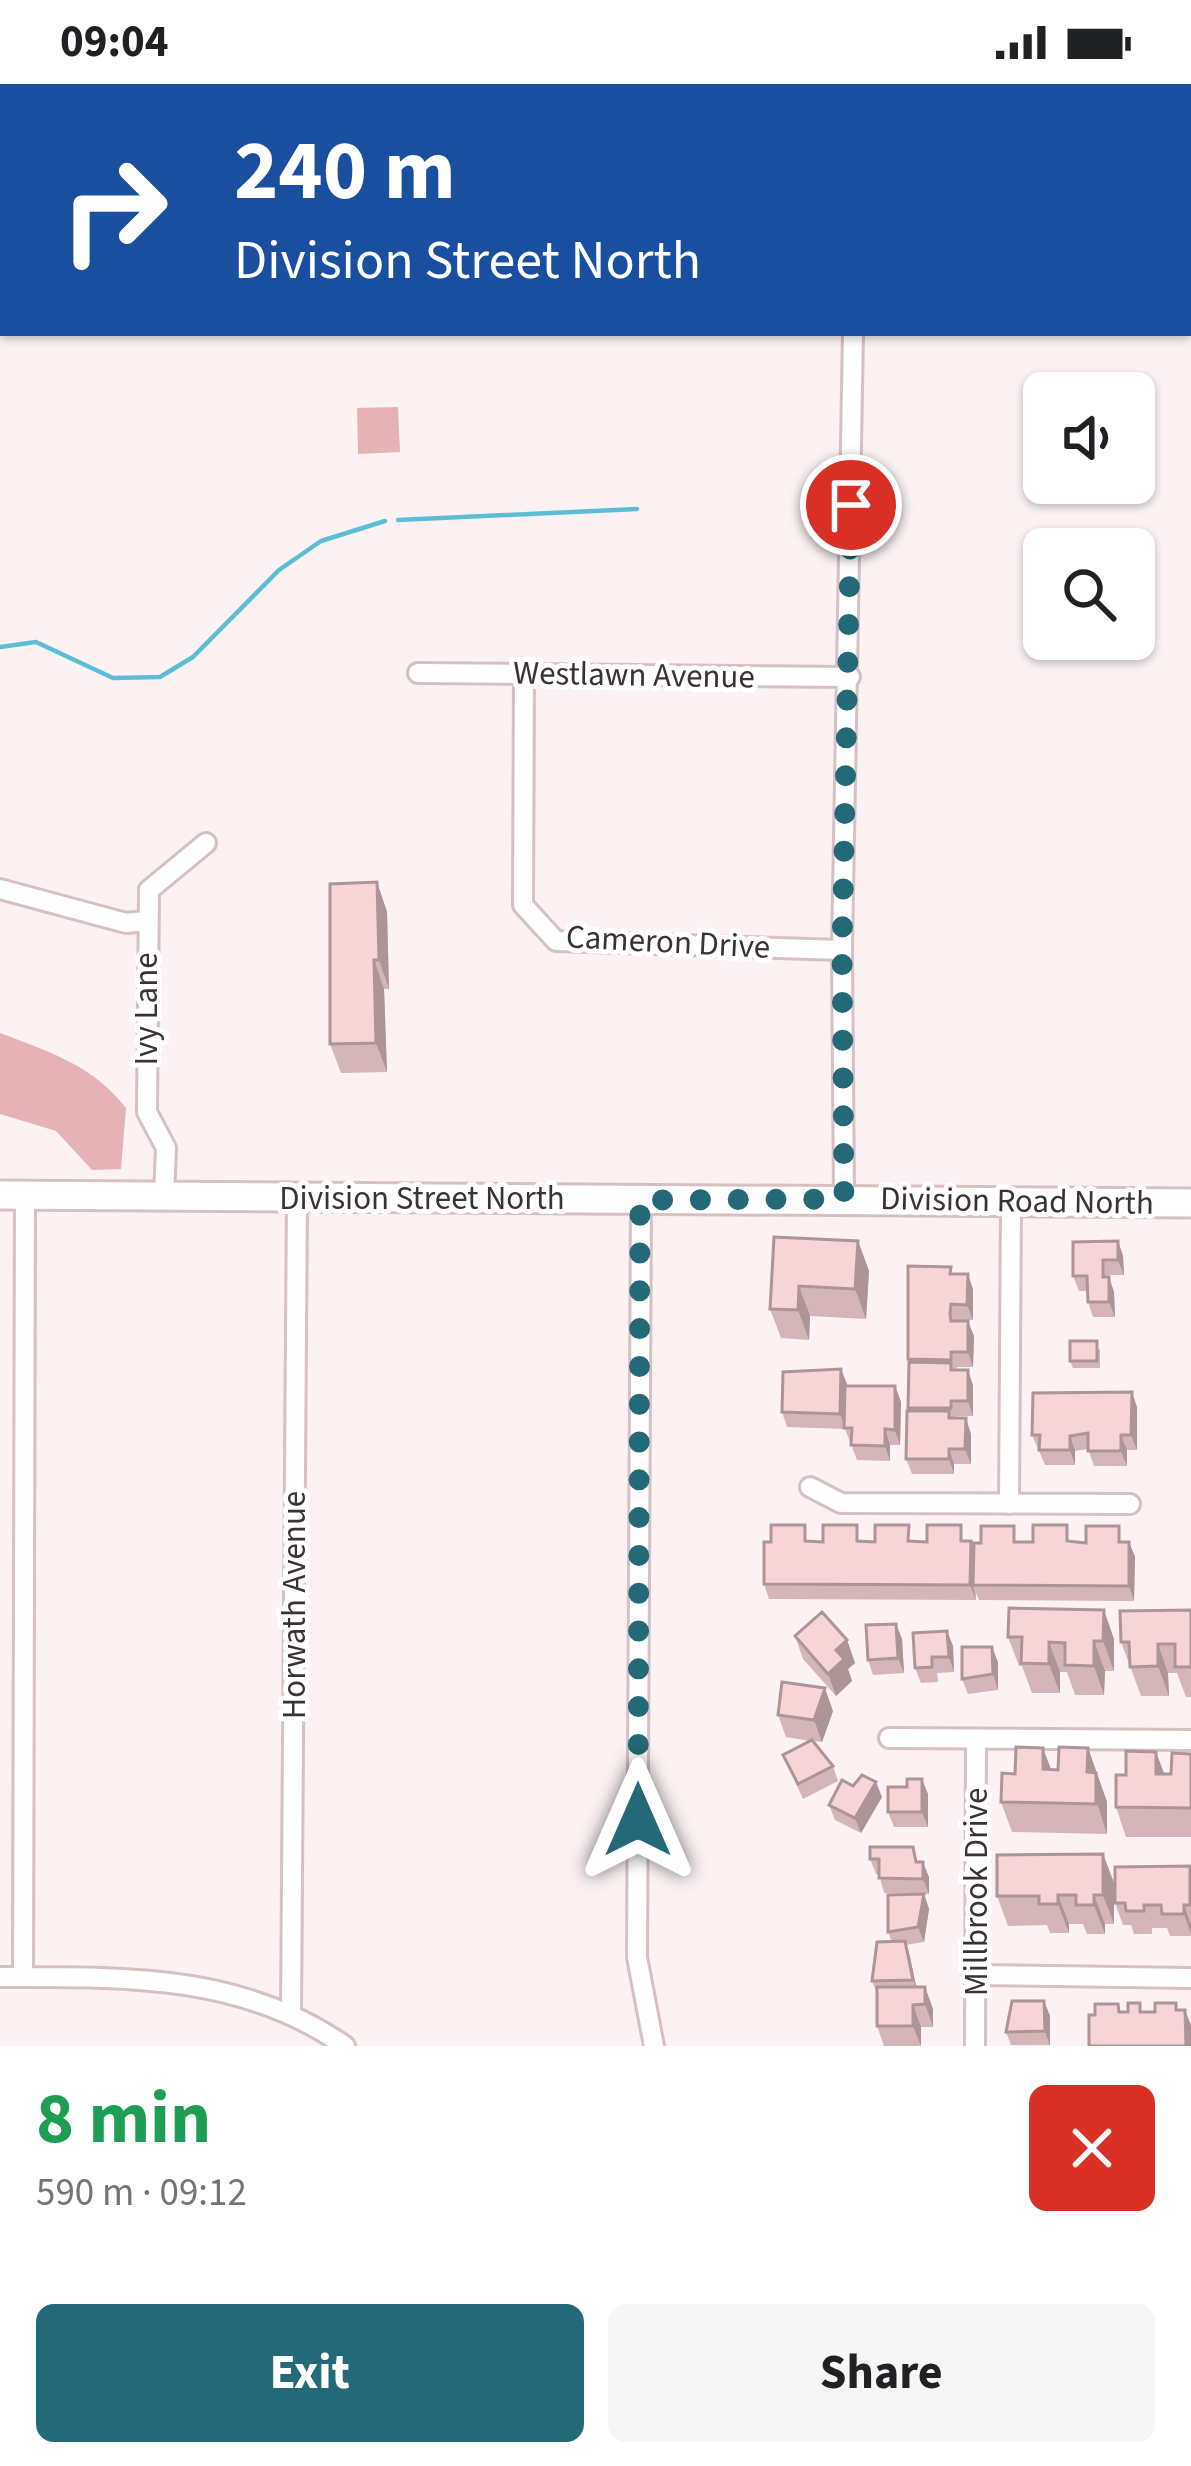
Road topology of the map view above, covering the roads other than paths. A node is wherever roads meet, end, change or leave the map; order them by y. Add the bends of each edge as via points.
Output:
1 (853, 336) edge
2 (524, 673) junction
3 (418, 674) dead end
4 (850, 677) junction
5 (206, 844) dead end
6 (0, 889) edge
7 (146, 921) junction
8 (842, 950) junction
9 (12, 1195) edge
10 (164, 1196) junction
11 (297, 1197) junction
12 (844, 1199) junction
13 (640, 1200) junction
14 (1011, 1202) junction
15 (1191, 1203) edge
16 (810, 1487) dead end
17 (1009, 1504) junction
18 (1130, 1504) dead end
19 (889, 1738) dead end
20 (976, 1739) junction
21 (1191, 1740) edge
22 (976, 1975) junction
23 (0, 1977) edge
24 (23, 1977) junction
25 (1191, 1978) edge
26 (291, 2014) junction
27 (345, 2046) edge
28 (655, 2046) edge
29 (975, 2046) edge

1 - 4 street
2 - 3 street, Westlawn Avenue
2 - 4 street, Westlawn Avenue
2 - 8 street, Cameron Drive via 523,905 556,940
4 - 8 street
5 - 7 street, Ivy Lane via 149,890
6 - 7 street via 126,923
7 - 10 street, Ivy Lane via 147,1112 166,1148
8 - 12 street
9 - 10 main road, Division Street North
9 - 24 street
10 - 11 main road, Division Street North
11 - 13 main road, Division Street North
11 - 26 street, Horwath Avenue
12 - 13 main road, Division Street North
12 - 14 main road, Division Road North
13 - 28 street via 638,1957
14 - 15 main road, Division Road North
14 - 17 street
16 - 17 street via 841,1503
17 - 18 street
19 - 20 street
20 - 21 street
20 - 22 street, Millbrook Drive
22 - 25 street
22 - 29 street, Millbrook Drive
23 - 24 street
24 - 26 street via 145,1978 220,1989
26 - 27 street

